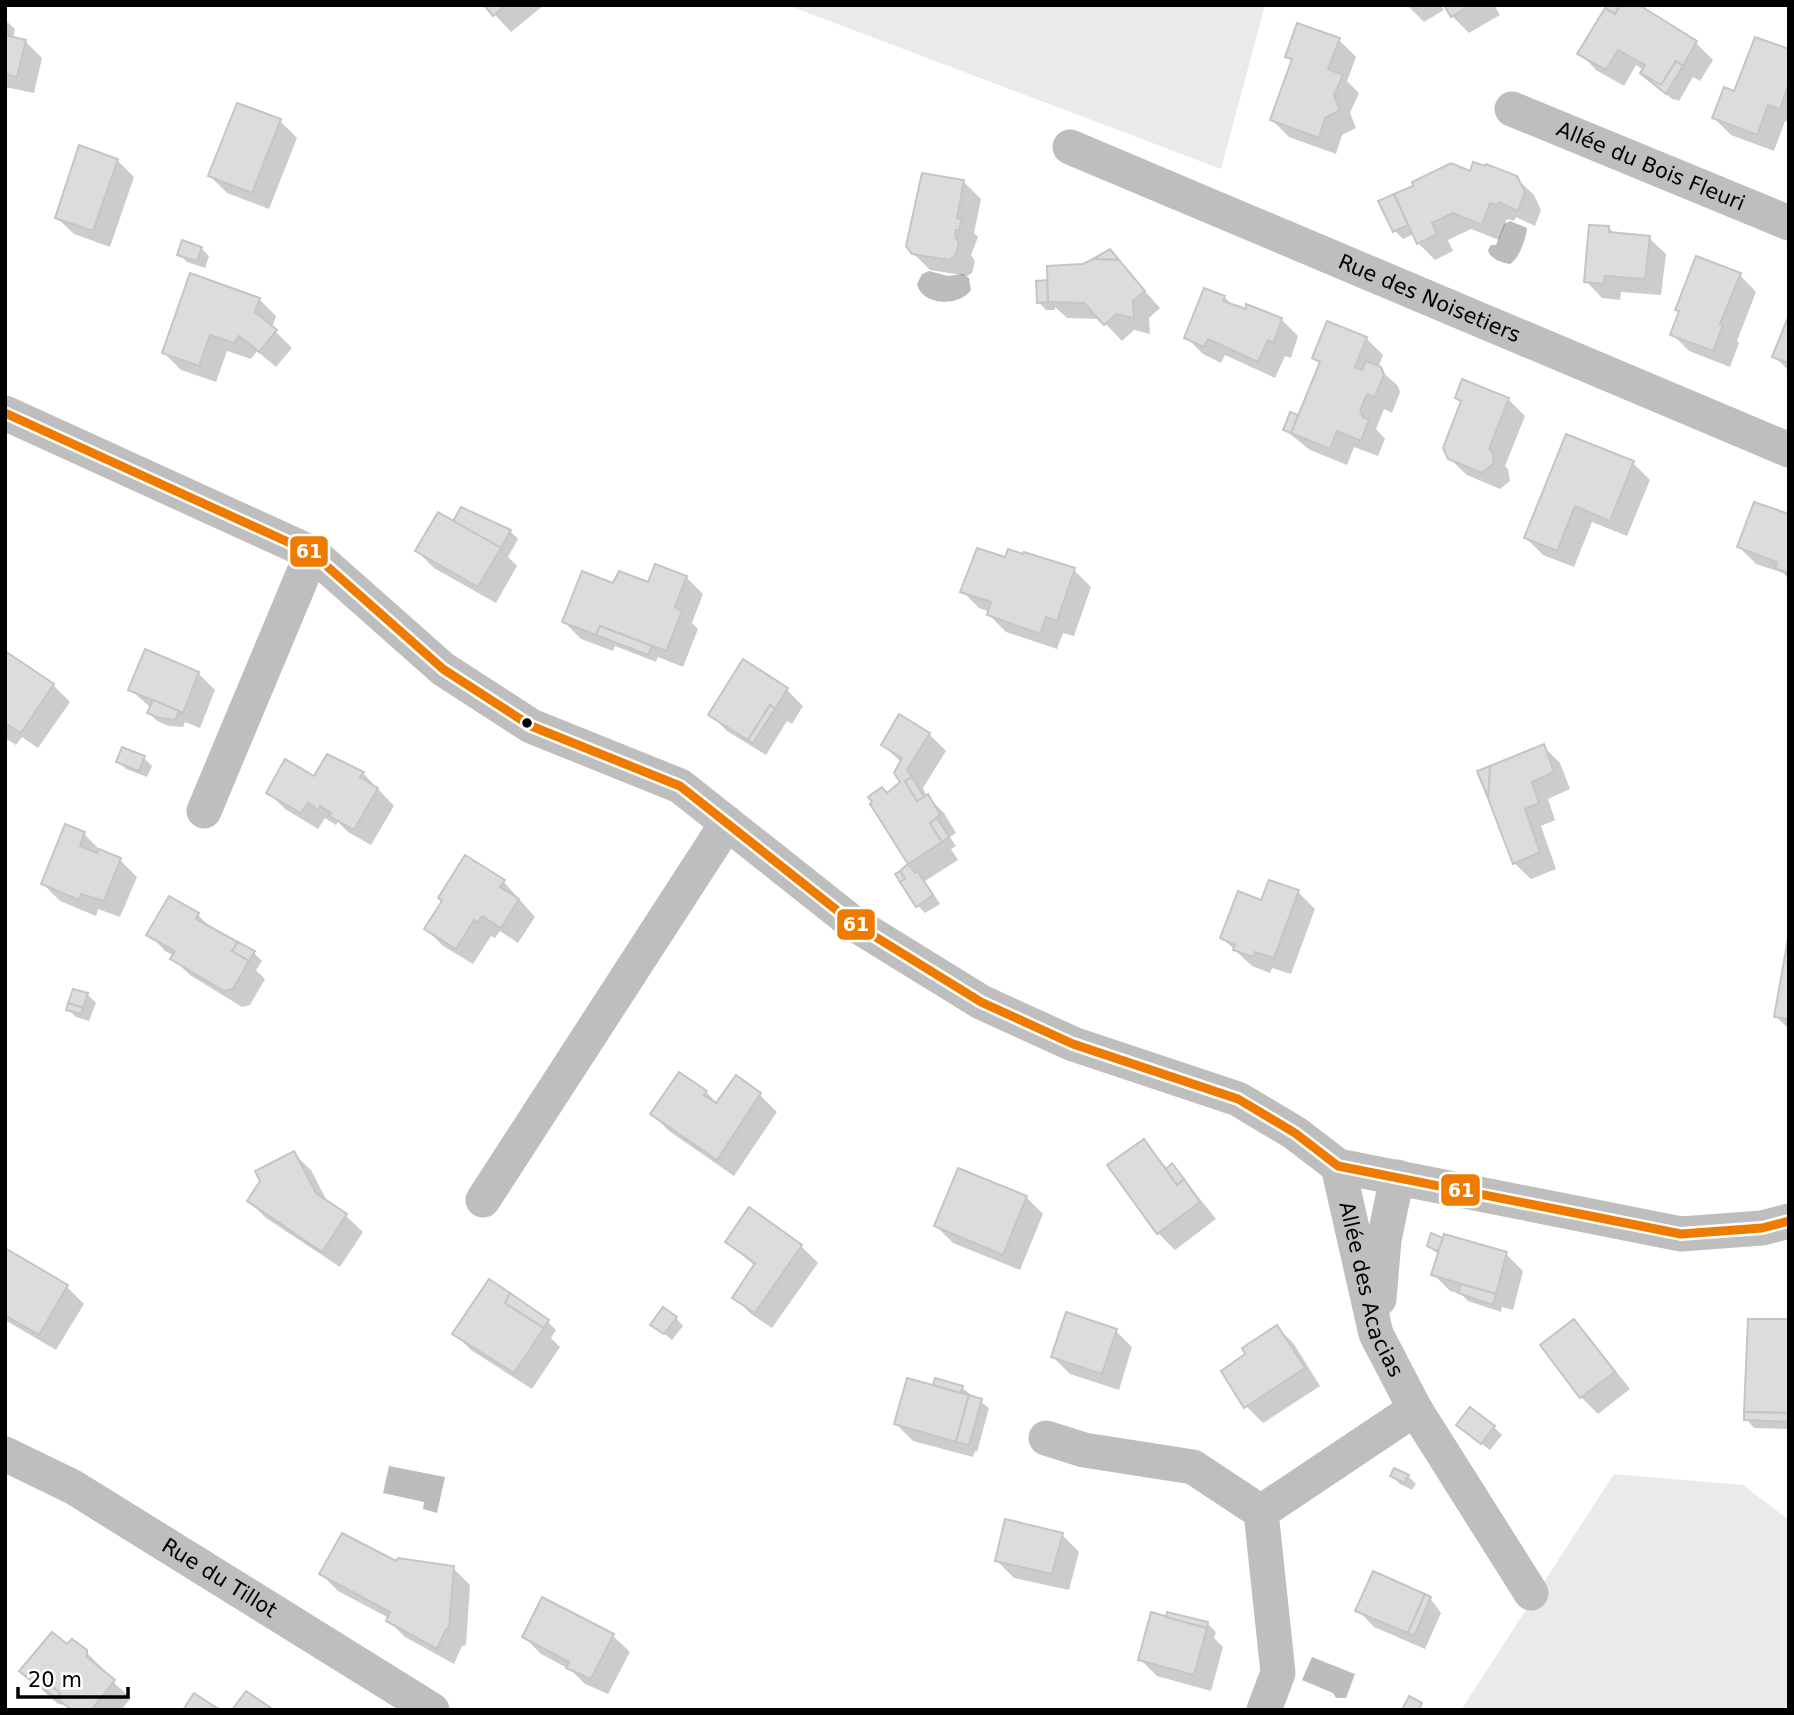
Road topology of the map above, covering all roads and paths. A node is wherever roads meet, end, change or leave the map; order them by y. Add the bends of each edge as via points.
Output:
1 (1513, 109) dead end
2 (1070, 147) dead end
3 (1789, 223) edge
4 (5, 413) edge
5 (1789, 450) edge
6 (312, 553) junction
7 (204, 811) dead end
8 (727, 823) junction
9 (1338, 1166) junction
10 (1397, 1177) junction
11 (483, 1200) dead end
12 (1789, 1221) edge
13 (1376, 1334) junction
14 (1415, 1409) junction
15 (1046, 1438) dead end
16 (5, 1454) edge
17 (1261, 1512) junction
18 (1531, 1593) dead end
19 (432, 1710) edge
20 (1264, 1710) edge

1 - 3 street, Allée du Bois Fleuri
2 - 5 street, Rue des Noisetiers
4 - 6 street
6 - 7 street
6 - 8 street via 443,669 531,726 680,786
8 - 9 street via 853,923 981,1002 1073,1044 1238,1099
8 - 11 street
9 - 10 street
9 - 13 street, Allée des Acacias
10 - 12 street via 1681,1234 1762,1228
10 - 13 street via 1384,1240
13 - 14 street, Allée des Acacias
14 - 17 street
14 - 18 street, Allée des Acacias
15 - 17 street via 1084,1450 1193,1467
16 - 19 street, Rue du Tillot via 73,1487
17 - 20 street via 1278,1673

